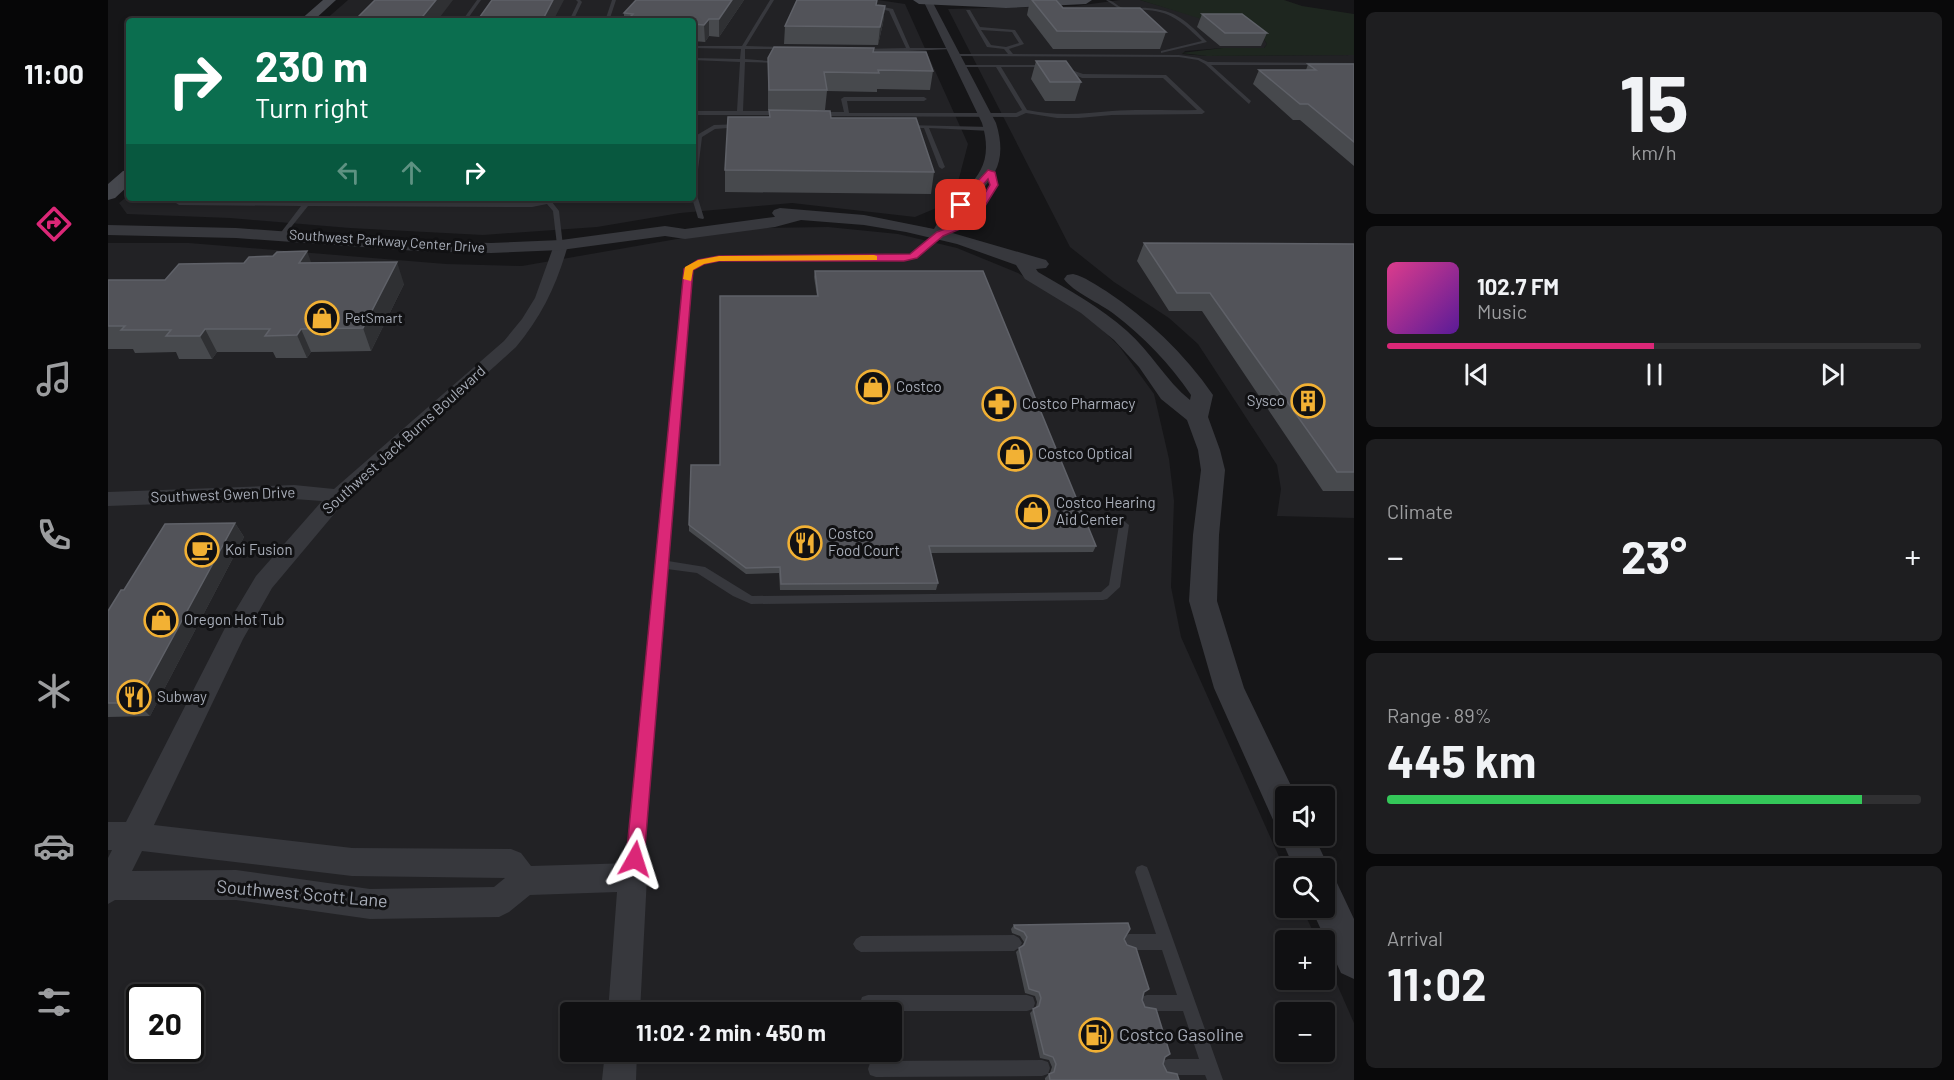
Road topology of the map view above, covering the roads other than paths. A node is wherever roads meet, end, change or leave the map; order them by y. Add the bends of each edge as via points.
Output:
1 (330, 0) edge
2 (479, 0) edge
3 (578, 0) edge
4 (614, 0) edge
5 (772, 0) edge
6 (844, 0) edge
7 (918, 0) edge
8 (1086, 0) edge
9 (1108, 0) edge
10 (927, 1) edge
11 (1122, 9) junction
12 (1107, 10) edge
13 (968, 11) dead end
14 (308, 18) edge
15 (466, 18) edge
16 (572, 18) edge
17 (608, 18) edge
18 (1110, 18) edge
19 (978, 28) junction
20 (696, 47) edge
21 (743, 48) junction
22 (789, 48) edge
23 (1006, 48) junction
24 (859, 50) edge
25 (909, 50) junction
26 (1011, 55) junction
27 (1149, 55) junction
28 (954, 57) junction
29 (696, 59) edge
30 (742, 62) junction
31 (788, 62) edge
32 (1207, 63) junction
33 (1354, 64) edge
34 (998, 66) junction
35 (924, 99) dead end
36 (1249, 102) dead end
37 (1025, 111) junction
38 (696, 113) edge
39 (740, 113) junction
40 (788, 113) edge
41 (812, 114) edge
42 (847, 114) junction
43 (984, 115) junction
44 (745, 125) edge
45 (904, 126) edge
46 (926, 127) junction
47 (991, 129) junction
48 (696, 161) edge
49 (942, 167) dead end
50 (991, 172) junction
51 (126, 178) edge
52 (108, 194) edge
53 (546, 201) edge
54 (551, 201) edge
55 (696, 201) edge
56 (179, 203) dead end
57 (306, 204) junction
58 (982, 205) dead end
59 (796, 216) junction
60 (701, 218) junction
61 (964, 224) dead end
62 (108, 230) edge
63 (665, 231) junction
64 (940, 234) junction
65 (282, 235) junction
66 (561, 245) junction
67 (1023, 261) junction
68 (1197, 417) junction
69 (338, 496) junction
70 (108, 499) edge
71 (1124, 525) dead end
72 (663, 564) junction
73 (1275, 787) edge
74 (121, 836) edge
75 (1142, 872) dead end
76 (633, 877) junction
77 (524, 880) junction
78 (108, 887) edge
79 (1334, 918) edge
80 (1129, 942) edge
81 (1167, 942) junction
82 (1014, 943) dead end
83 (861, 944) dead end
84 (1354, 960) edge
85 (625, 1002) edge
86 (902, 1003) edge
87 (1027, 1003) dead end
88 (1147, 1003) dead end
89 (1188, 1003) junction
90 (620, 1062) edge
91 (1168, 1067) dead end
92 (1042, 1068) dead end
93 (876, 1069) dead end
94 (1213, 1073) edge
95 (619, 1080) edge

1 - 14 main road
2 - 15 lane
3 - 16 lane
4 - 17 lane
5 - 21 lane
6 - 25 lane via 891,10
7 - 10 main road
8 - 10 main road via 1014,4
9 - 11 lane
10 - 28 street
11 - 12 lane
11 - 18 lane via 1121,18
11 - 27 lane via 1173,15 1205,42
13 - 19 lane
19 - 23 lane via 989,46
19 - 23 lane via 1013,31 1022,44
20 - 21 lane
21 - 22 lane
21 - 30 lane
23 - 26 lane
24 - 25 lane
25 - 28 lane
26 - 27 lane
26 - 28 lane
27 - 32 lane via 1179,56
28 - 34 lane
28 - 43 street
29 - 30 lane
30 - 31 lane
30 - 39 lane
32 - 33 lane
32 - 36 lane
34 - 37 lane
34 - 37 lane via 1059,66 1082,76 1164,76 1202,112 1046,116
35 - 42 lane via 844,99
37 - 43 lane via 1017,115
38 - 39 lane
39 - 40 lane
41 - 42 lane
42 - 43 lane
43 - 47 street
44 - 48 lane via 723,125 702,133
45 - 46 lane
46 - 47 lane
46 - 49 lane
47 - 50 street via 995,155
50 - 58 street via 994,185
50 - 64 street via 945,220
51 - 52 main road
53 - 57 lane via 531,205
54 - 66 lane via 556,210
55 - 60 lane
56 - 57 lane
57 - 65 lane
59 - 60 street, Southwest Parkway Center Drive via 772,211
59 - 63 street, Southwest Parkway Center Drive via 685,234
59 - 64 street, Southwest Parkway Center Drive via 864,220
60 - 63 street, Southwest Parkway Center Drive via 677,221
61 - 64 street
62 - 65 street, Southwest Parkway Center Drive
63 - 66 street, Southwest Parkway Center Drive
64 - 67 street, Southwest Parkway Center Drive
64 - 72 lane via 914,256 904,258 719,258 689,269
65 - 66 street, Southwest Parkway Center Drive via 435,247
66 - 69 street, Southwest Jack Burns Boulevard via 550,284 529,324
67 - 68 street, Southwest Parkway Center Drive via 1031,275 1088,309 1121,336 1169,394
67 - 68 street, Southwest Parkway Center Drive via 1046,266 1070,278 1150,334 1177,361 1202,395
68 - 73 street, Southwest Parkway Center Drive via 1213,470 1203,601 1229,688
69 - 70 street, Southwest Gwen Drive via 294,492
69 - 74 street, Southwest Jack Burns Boulevard via 264,582
71 - 72 lane via 1114,587 1103,596 751,600 734,594 700,569
72 - 76 lane
74 - 77 street via 352,862 511,863
74 - 78 street, Southwest Jack Burns Boulevard
75 - 81 lane
76 - 77 street
76 - 85 street
77 - 78 street, Southwest Scott Lane via 499,902 370,904 236,885
79 - 84 street
80 - 81 lane
81 - 89 lane
82 - 83 lane
86 - 87 lane
88 - 89 lane
89 - 94 lane
90 - 95 street
91 - 94 lane
92 - 93 lane

